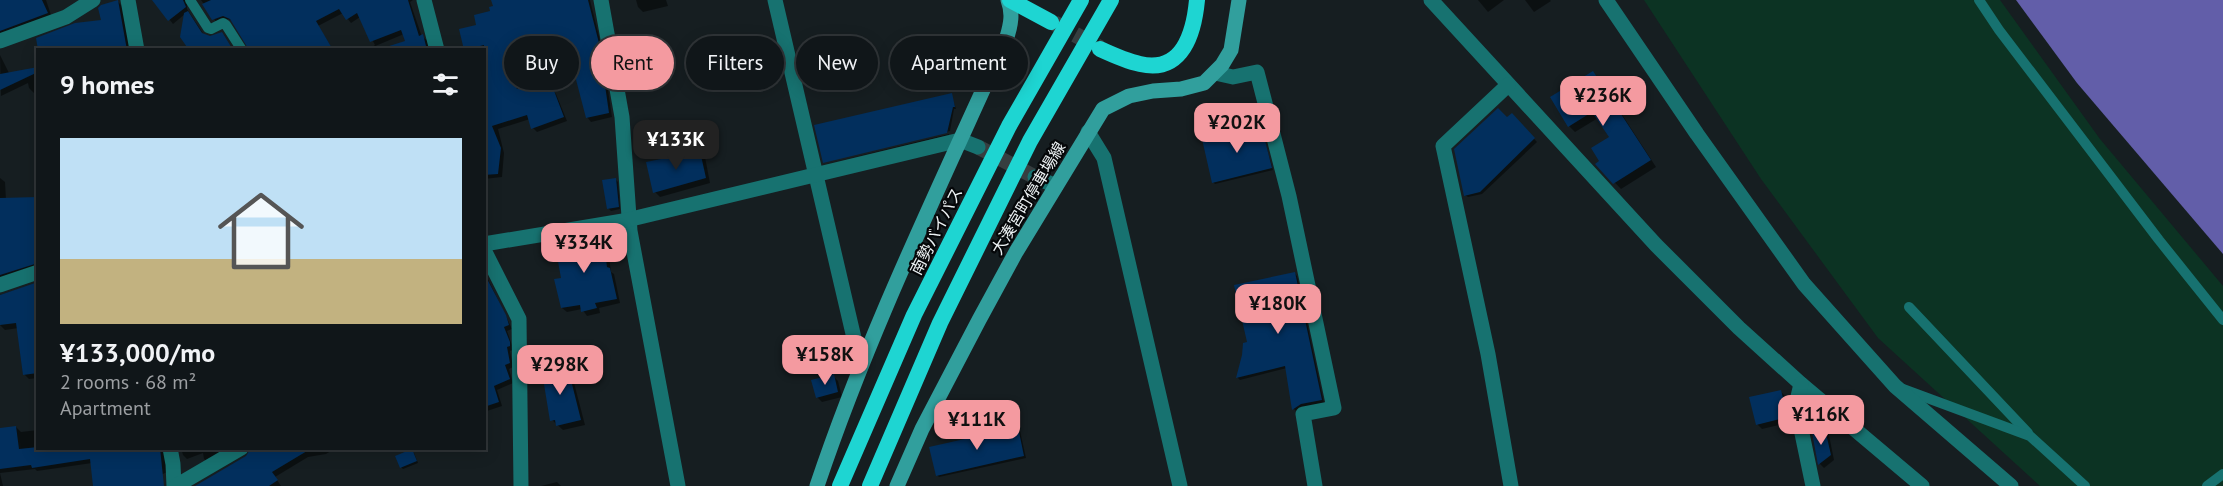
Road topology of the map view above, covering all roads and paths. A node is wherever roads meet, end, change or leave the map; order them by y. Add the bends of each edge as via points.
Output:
1 (93, 0) edge
2 (128, 0) edge
3 (190, 0) edge
4 (424, 0) edge
5 (601, 0) edge
6 (775, 0) edge
7 (1009, 0) edge
8 (1081, 0) edge
9 (1111, 0) edge
10 (1197, 0) edge
11 (1239, 0) edge
12 (1431, 0) edge
13 (1606, 0) edge
14 (1979, 0) edge
15 (1052, 22) tunnel mouth
16 (0, 41) edge
17 (137, 48) edge
18 (241, 48) edge
19 (436, 48) edge
20 (1101, 49) tunnel mouth
21 (1215, 73) junction
22 (1508, 85) junction
23 (1088, 132) junction
24 (960, 141) junction
25 (978, 147) tunnel mouth
26 (815, 176) junction
27 (1035, 177) tunnel mouth
28 (1056, 186) junction
29 (630, 218) junction
30 (486, 244) edge
31 (486, 254) edge
32 (36, 273) edge
33 (0, 285) edge
34 (1909, 307) dead end
35 (2223, 320) edge
36 (863, 359) junction
37 (1801, 384) junction
38 (1895, 386) junction
39 (2030, 436) junction
40 (170, 450) edge
41 (238, 450) edge
42 (2223, 474) edge
43 (175, 486) edge
44 (521, 486) edge
45 (678, 486) edge
46 (817, 486) edge
47 (840, 486) edge
48 (870, 486) edge
49 (897, 486) edge
50 (1180, 486) edge
51 (1315, 486) edge
52 (1511, 486) edge
53 (1813, 486) edge
54 (1922, 486) edge
55 (2011, 486) edge
56 (2085, 486) edge
57 (2207, 486) edge

1 - 16 street via 66,17
2 - 17 street
3 - 18 lane via 208,28 223,23
4 - 19 street
5 - 29 street via 622,117
6 - 26 street
7 - 15 highway
7 - 24 main road via 1011,22 1007,37
8 - 47 highway, 南勢バイパス via 1010,126 919,305
9 - 48 highway via 1025,152 940,323
10 - 20 highway via 1191,36 1169,61 1143,65
11 - 21 main road, 大湊宮町停車場線 via 1231,50
12 - 22 street
13 - 38 street via 1804,284
14 - 35 lane
21 - 23 main road, 大湊宮町停車場線 via 1204,83 1190,87 1116,101 1103,109
21 - 51 street via 1233,77 1257,72 1289,196 1334,408 1303,414
22 - 37 street via 1656,245
22 - 52 street via 1443,146 1488,354
23 - 28 main road, 大湊宮町停車場線
23 - 50 street via 1104,158
24 - 25 street
24 - 26 street
24 - 36 main road
26 - 29 street
26 - 36 street via 854,338
27 - 28 street
28 - 49 main road, 大湊宮町停車場線 via 979,320
29 - 30 street
29 - 45 street
31 - 44 street via 519,319
32 - 33 street
34 - 39 lane
36 - 46 main road
37 - 53 street via 1796,405
37 - 54 street
38 - 39 lane
38 - 55 street
39 - 56 lane
40 - 43 street
41 - 43 street
42 - 57 lane

